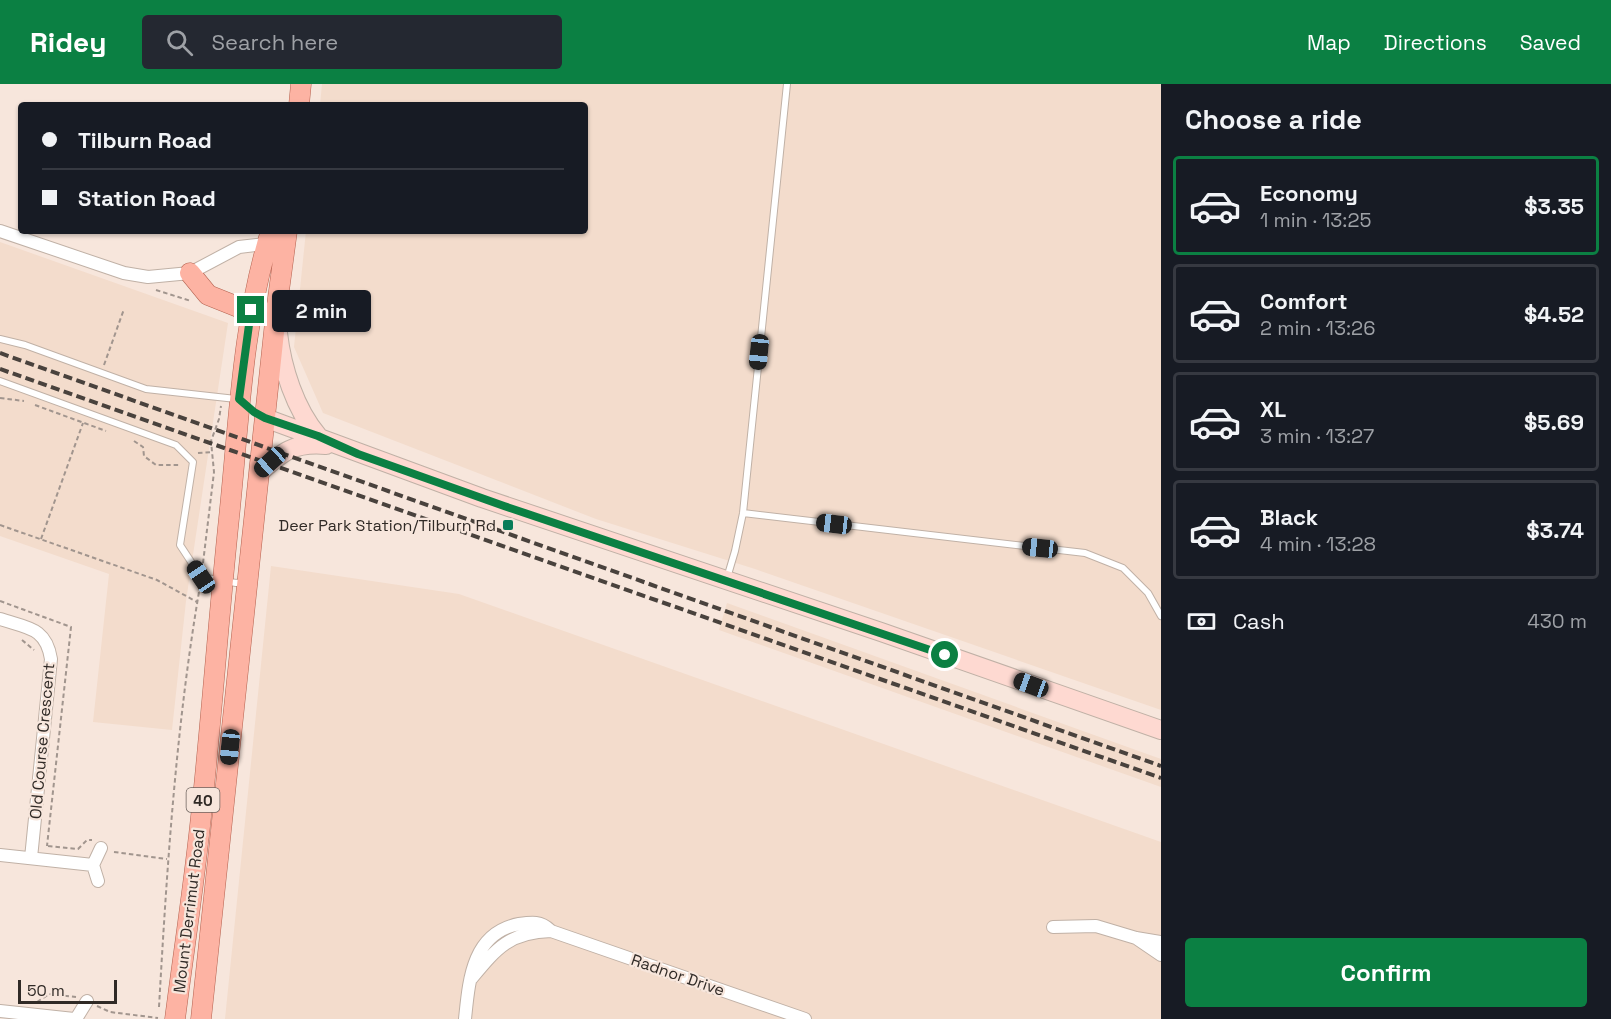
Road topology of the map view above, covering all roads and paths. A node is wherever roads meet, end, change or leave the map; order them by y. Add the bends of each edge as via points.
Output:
1 (301, 84) edge
2 (787, 84) edge
3 (299, 102) edge
4 (0, 231) edge
5 (278, 237) edge
6 (190, 273) junction
7 (124, 309) dead end
8 (251, 310) junction
9 (276, 313) junction
10 (0, 339) edge
11 (101, 373) junction
12 (0, 381) edge
13 (0, 398) edge
14 (239, 399) junction
15 (24, 401) dead end
16 (35, 405) dead end
17 (265, 418) junction
18 (83, 423) junction
19 (215, 430) dead end
20 (114, 434) dead end
21 (318, 436) junction
22 (135, 441) dead end
23 (236, 446) junction
24 (343, 447) junction
25 (213, 452) junction
26 (189, 458) junction
27 (259, 473) junction
28 (743, 513) junction
29 (0, 525) edge
30 (41, 539) junction
31 (250, 548) junction
32 (201, 577) junction
33 (222, 581) junction
34 (726, 581) junction
35 (197, 602) junction
36 (1161, 616) edge
37 (0, 619) edge
38 (21, 639) dead end
39 (36, 653) dead end
40 (214, 676) junction
41 (237, 679) junction
42 (1161, 730) edge
43 (32, 845) junction
44 (103, 845) junction
45 (0, 855) edge
46 (31, 858) junction
47 (167, 859) junction
48 (93, 865) junction
49 (98, 881) dead end
50 (1053, 927) dead end
51 (1136, 938) junction
52 (1161, 942) edge
53 (1161, 955) edge
54 (28, 1001) dead end
55 (86, 1001) junction
56 (159, 1007) dead end
57 (0, 1011) edge
58 (75, 1019) edge
59 (164, 1019) edge
60 (201, 1019) edge
61 (465, 1019) edge
62 (805, 1019) edge

1 - 3 main road
2 - 28 lane
4 - 6 street via 130,274
5 - 6 street via 239,247
5 - 8 main road, 40
5 - 9 main road, 40
6 - 8 main road via 208,295
7 - 11 path
8 - 9 main road
8 - 14 main road, 40
9 - 17 main road, 40
9 - 21 street via 280,354 304,415
10 - 11 lane
11 - 14 lane via 146,389
12 - 26 lane via 176,445
13 - 15 path
14 - 17 main road
14 - 23 main road, 40
16 - 18 path
17 - 21 street
17 - 23 main road via 252,420
17 - 27 main road, 40
18 - 20 path
18 - 30 path
19 - 25 path
21 - 24 street
22 - 26 path via 143,447 144,456 156,465 181,466
23 - 33 main road, Mount Derrimut Road / 40
24 - 27 street via 306,444 290,448
24 - 34 street
25 - 26 path
25 - 32 path
26 - 32 lane via 193,462 180,545
27 - 31 main road, Mount Derrimut Road / 40
28 - 34 lane
28 - 36 lane via 1085,553 1123,568 1148,593
29 - 30 path
30 - 35 path via 157,580
31 - 33 lane via 244,581
31 - 41 main road, Mount Derrimut Road / 40
32 - 33 lane
32 - 35 path
33 - 40 main road, Mount Derrimut Road / 40
34 - 42 street
35 - 47 path
37 - 43 street, Old Course Crescent via 45,638 51,659
38 - 39 path
40 - 41 main road
40 - 59 main road, Mount Derrimut Road / 40 via 202,809
41 - 60 main road, Mount Derrimut Road / 40
43 - 44 path via 78,849 87,840
43 - 46 street, Old Course Crescent
44 - 47 path via 114,852
44 - 48 street
45 - 46 street
46 - 48 street
47 - 56 path
48 - 49 street
50 - 51 street via 1095,926
51 - 52 street
51 - 53 street
54 - 55 path via 38,1002 48,994
55 - 58 street
55 - 59 path via 110,1012
57 - 58 street
61 - 62 street, Radnor Drive via 472,967 481,948 512,926 531,922

